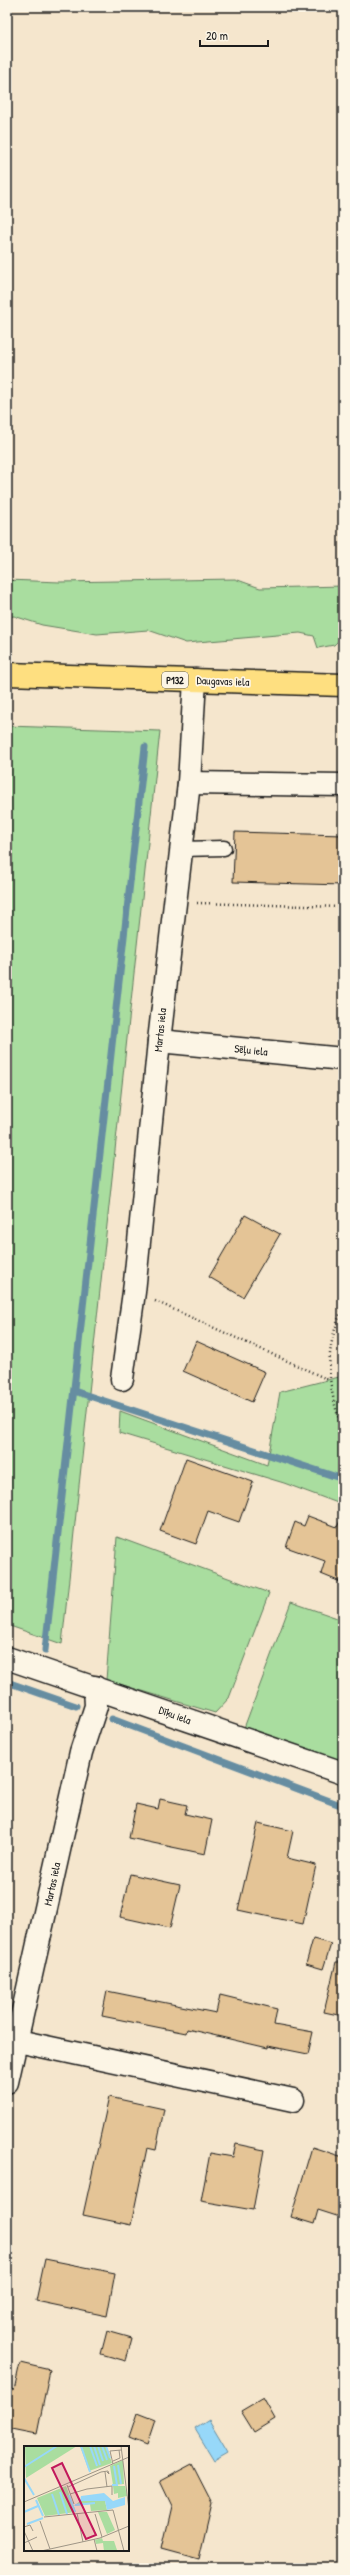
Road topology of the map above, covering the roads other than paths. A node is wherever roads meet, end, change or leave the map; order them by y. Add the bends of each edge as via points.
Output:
1 (7, 674) edge
2 (195, 680) junction
3 (343, 685) edge
4 (189, 783) junction
5 (343, 785) edge
6 (224, 848) dead end
7 (181, 850) junction
8 (159, 1041) junction
9 (343, 1059) edge
10 (122, 1379) dead end
11 (7, 1658) edge
12 (95, 1687) junction
13 (343, 1773) edge
14 (18, 2041) junction
15 (7, 2082) edge
16 (294, 2100) dead end

1 - 2 main road, Daugavas iela / P132
2 - 3 main road, Daugavas iela / P132
2 - 4 street, Martas iela
4 - 5 street
4 - 7 street, Martas iela
6 - 7 lane
7 - 8 street, Martas iela
8 - 9 street, Sēļu iela
8 - 10 street, Martas iela via 134,1292
11 - 12 street, Dīķu iela
12 - 13 street, Dīķu iela
12 - 14 street, Martas iela via 96,1706 81,1752
14 - 15 street, Martas iela
14 - 16 street

